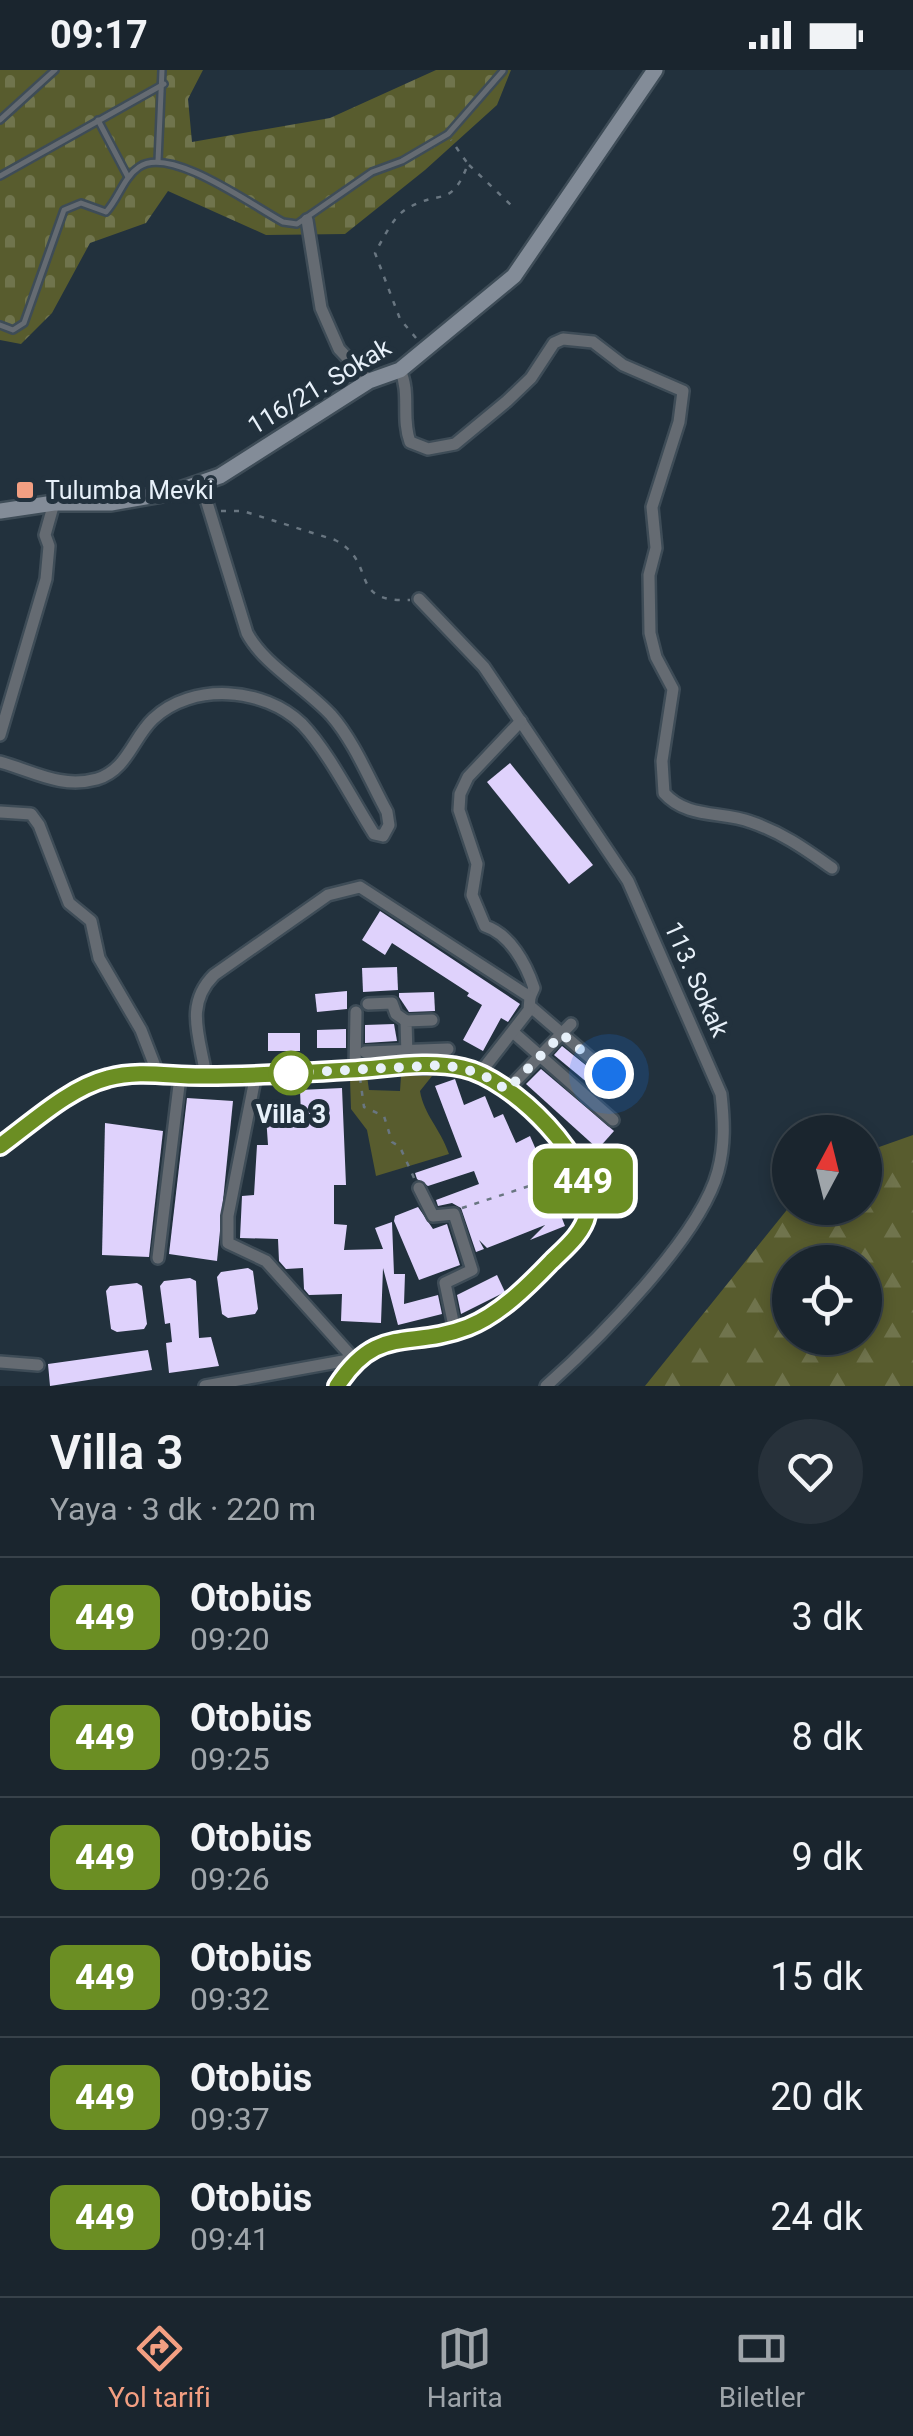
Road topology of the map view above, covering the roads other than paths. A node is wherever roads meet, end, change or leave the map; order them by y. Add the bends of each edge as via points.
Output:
1 (55, 70) edge
2 (162, 70) edge
3 (655, 70) edge
4 (503, 71) edge
5 (164, 84) junction
6 (0, 120) edge
7 (98, 120) junction
8 (158, 162) junction
9 (0, 176) edge
10 (128, 176) junction
11 (307, 220) junction
12 (0, 325) edge
13 (400, 370) junction
14 (369, 381) junction
15 (201, 482) junction
16 (54, 502) junction
17 (0, 511) edge
18 (419, 600) road end
19 (521, 721) junction
20 (0, 735) edge
21 (0, 762) edge
22 (0, 812) edge
23 (832, 868) dead end
24 (530, 1002) junction
25 (368, 1004) dead end
26 (356, 1012) dead end
27 (432, 1020) dead end
28 (406, 1021) junction
29 (566, 1029) junction
30 (514, 1034) junction
31 (448, 1049) dead end
32 (406, 1050) junction
33 (365, 1052) dead end
34 (540, 1056) junction
35 (407, 1065) junction
36 (357, 1070) junction
37 (480, 1073) junction
38 (158, 1074) junction
39 (256, 1074) junction
40 (609, 1074) dead end
41 (180, 1076) junction
42 (206, 1076) junction
43 (507, 1090) junction
44 (613, 1120) dead end
45 (0, 1146) edge
46 (419, 1188) road end
47 (158, 1258) dead end
48 (455, 1331) junction
49 (354, 1359) junction
50 (0, 1362) edge
51 (38, 1365) dead end
52 (205, 1386) edge
53 (337, 1386) edge
54 (546, 1386) edge

1 - 6 lane
2 - 5 lane
3 - 13 street, 116/21. Sokak via 514,276
4 - 11 lane via 448,134 372,172
5 - 7 lane
5 - 8 lane
7 - 9 lane
7 - 10 lane
8 - 10 lane
8 - 11 lane via 205,177 283,222
10 - 12 lane via 106,212 81,203 64,210 24,323 13,330
11 - 14 street via 320,308 340,349
13 - 14 street, 116/21. Sokak
13 - 23 street via 410,442 428,449 444,449 467,435 564,339 593,342 623,365 683,391 652,507 650,633 672,689 664,793 681,806 783,834
14 - 15 street, 116/21. Sokak
15 - 16 street, 116/21. Sokak via 111,503
15 - 21 street via 247,633 258,654 286,671 334,719 387,812 383,836 374,834 303,724 250,698 206,692 172,705 152,720 111,774 93,780 40,778
16 - 17 street, 116/21. Sokak
16 - 20 street via 45,534 46,578
18 - 19 street, 113. Sokak via 484,667
19 - 24 street via 468,777 458,810 476,864 472,894 485,926 502,934 523,961 534,988
19 - 54 street, 113. Sokak via 628,881 709,1060 725,1128 709,1193 674,1248 585,1352
22 - 38 street via 31,814 39,825 69,903 91,921 98,958 141,1030
24 - 29 street
24 - 30 street
24 - 42 street via 368,889 346,888 198,991
25 - 28 street via 392,1003
26 - 36 street
27 - 28 street
28 - 32 street
29 - 34 street
29 - 40 street
30 - 34 street
30 - 37 street
31 - 32 street
32 - 33 street
32 - 35 street
34 - 43 street
34 - 44 street
35 - 36 street
35 - 37 street
36 - 39 street
37 - 43 street
38 - 41 street
38 - 45 street via 94,1082
39 - 42 street
39 - 49 street via 228,1243 266,1260
41 - 42 street
41 - 47 street
43 - 48 street via 548,1127 580,1170 587,1217 528,1286 489,1316
46 - 48 street via 433,1216 452,1211 472,1270 445,1283
48 - 49 street via 375,1346
49 - 52 street
49 - 53 street
50 - 51 street

